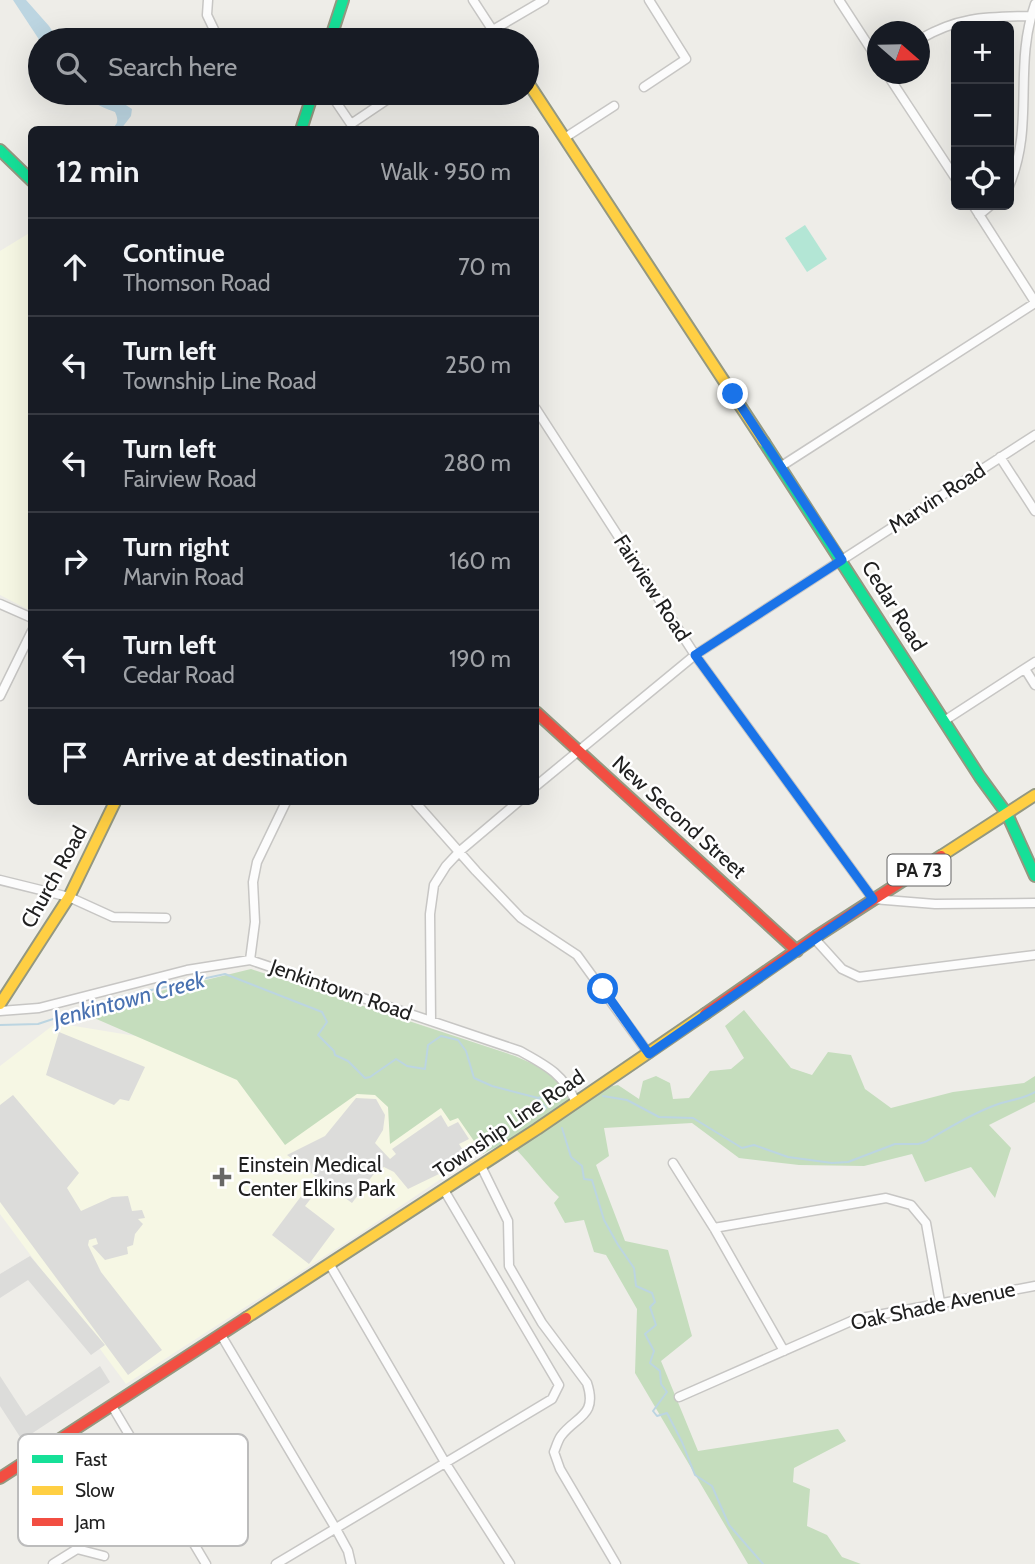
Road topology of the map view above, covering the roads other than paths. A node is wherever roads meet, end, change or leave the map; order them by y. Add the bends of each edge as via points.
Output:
1 (208, 0) edge
2 (343, 0) edge
3 (473, 0) edge
4 (544, 0) edge
5 (649, 0) edge
6 (839, 0) edge
7 (1035, 4) edge
8 (1031, 16) junction
9 (213, 28) edge
10 (334, 28) edge
11 (491, 28) edge
12 (495, 28) edge
13 (930, 33) edge
14 (867, 44) edge
15 (894, 84) edge
16 (644, 87) dead end
17 (539, 99) edge
18 (1033, 99) edge
19 (309, 105) edge
20 (338, 105) edge
21 (381, 105) edge
22 (614, 106) dead end
23 (302, 126) edge
24 (352, 126) edge
25 (354, 126) edge
26 (1032, 133) dead end
27 (566, 138) junction
28 (0, 150) edge
29 (951, 171) edge
30 (28, 177) edge
31 (1014, 178) edge
32 (976, 210) edge
33 (984, 210) edge
34 (979, 215) junction
35 (1035, 302) edge
36 (539, 414) edge
37 (1035, 435) edge
38 (1000, 457) junction
39 (780, 467) junction
40 (1035, 511) edge
41 (842, 560) junction
42 (0, 604) edge
43 (28, 616) edge
44 (28, 639) edge
45 (695, 655) junction
46 (1035, 662) edge
47 (1025, 669) junction
48 (1035, 685) edge
49 (0, 696) edge
50 (539, 715) edge
51 (944, 721) junction
52 (577, 751) junction
53 (539, 783) edge
54 (1035, 795) edge
55 (114, 805) edge
56 (285, 805) edge
57 (418, 805) edge
58 (514, 805) edge
59 (1007, 814) junction
60 (460, 851) junction
61 (1035, 876) edge
62 (0, 880) edge
63 (69, 897) junction
64 (873, 899) junction
65 (1035, 903) edge
66 (166, 918) dead end
67 (814, 938) junction
68 (797, 951) junction
69 (1035, 955) edge
70 (250, 960) junction
71 (0, 1004) edge
72 (0, 1011) edge
73 (431, 1021) junction
74 (649, 1054) junction
75 (576, 1102) junction
76 (673, 1163) dead end
77 (481, 1166) junction
78 (444, 1190) junction
79 (714, 1228) junction
80 (330, 1265) junction
81 (1035, 1286) edge
82 (940, 1302) junction
83 (221, 1335) junction
84 (784, 1351) junction
85 (679, 1397) dead end
86 (112, 1406) junction
87 (68, 1434) edge
88 (129, 1434) edge
89 (446, 1464) junction
90 (18, 1466) edge
91 (0, 1478) edge
92 (336, 1529) junction
93 (195, 1546) edge
94 (104, 1556) dead end
95 (53, 1564) edge
96 (206, 1564) edge
97 (276, 1564) edge
98 (351, 1564) edge
99 (510, 1564) edge
100 (616, 1564) edge

1 - 9 street via 207,15
2 - 10 street
3 - 11 street
4 - 12 street
5 - 16 street via 686,59
6 - 14 street
7 - 8 street
8 - 13 street via 969,18
8 - 18 street via 1027,48
15 - 29 street
17 - 27 street, Cedar Road
19 - 23 street
20 - 24 street
21 - 25 street
22 - 27 street
26 - 31 street
27 - 39 street, Cedar Road
28 - 30 street
32 - 34 street
33 - 34 street
34 - 35 street
35 - 39 street
36 - 45 street, Fairview Road
37 - 38 street, Marvin Road
38 - 40 street
38 - 41 street, Marvin Road
39 - 41 street, Cedar Road
41 - 45 street, Marvin Road
41 - 51 street, Cedar Road
42 - 43 street
44 - 49 street
45 - 52 street, Marvin Road
45 - 64 street, Fairview Road
46 - 47 street
47 - 48 street
47 - 51 street
50 - 52 street, New Second Street
51 - 59 street, Cedar Road
52 - 53 street, Marvin Road
52 - 68 street, New Second Street
54 - 59 street, Township Line Road / PA 73
55 - 63 street, Church Road
56 - 70 street via 257,862
57 - 60 street
58 - 60 street
59 - 61 street, Cedar Road
59 - 64 street, Township Line Road / PA 73
60 - 73 street via 434,885
60 - 74 street via 521,918 577,955
62 - 63 street
63 - 66 street via 113,917
63 - 71 street, Church Road
64 - 65 street
64 - 67 street, Township Line Road / PA 73
67 - 68 street, Township Line Road / PA 73
67 - 69 street via 842,969 859,977
68 - 74 street, Township Line Road / PA 73
70 - 72 street, Jenkintown Road via 187,970 40,1007
70 - 73 street, Jenkintown Road
73 - 75 street, Jenkintown Road via 520,1051 555,1070
74 - 75 street, Township Line Road / PA 73
75 - 77 street, Township Line Road / PA 73
76 - 79 street
77 - 78 street, Township Line Road / PA 73
77 - 100 street via 508,1221 509,1266 542,1323 587,1383 587,1413 561,1436 554,1452
78 - 80 street, Township Line Road / PA 73
78 - 89 street via 559,1385 552,1399
79 - 82 street via 886,1198 911,1205 926,1223
79 - 84 street
80 - 83 street, Township Line Road / PA 73
80 - 89 street
81 - 82 street, Oak Shade Avenue
82 - 84 street, Oak Shade Avenue via 856,1319
83 - 86 street, Township Line Road / PA 73
83 - 92 street
84 - 85 street, Oak Shade Avenue
86 - 87 street, Township Line Road / PA 73
86 - 88 street
89 - 92 street
89 - 99 street
90 - 91 street, Township Line Road / PA 73
92 - 97 street
92 - 98 street
93 - 96 street
94 - 95 street via 77,1549

